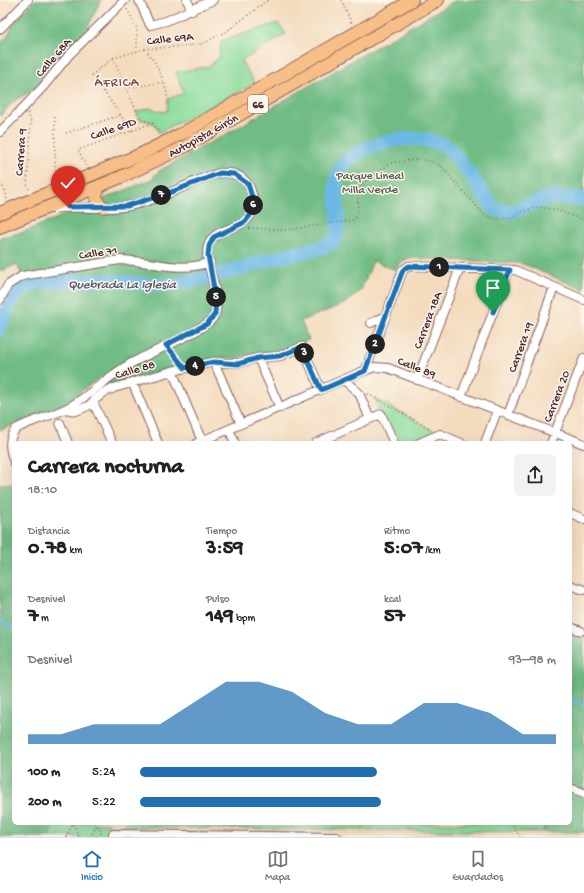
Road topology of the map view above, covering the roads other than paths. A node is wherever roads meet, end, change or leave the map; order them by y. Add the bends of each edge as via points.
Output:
1 (28, 0) edge
2 (139, 0) edge
3 (187, 0) edge
4 (213, 0) edge
5 (412, 0) edge
6 (438, 0) edge
7 (125, 1) edge
8 (192, 11) junction
9 (0, 29) edge
10 (0, 132) edge
11 (101, 186) junction
12 (59, 188) junction
13 (73, 196) junction
14 (104, 207) junction
15 (5, 211) edge
16 (36, 212) junction
17 (0, 227) edge
18 (210, 266) junction
19 (460, 268) junction
20 (510, 270) junction
21 (554, 287) junction
22 (0, 300) edge
23 (584, 300) edge
24 (386, 316) junction
25 (371, 323) dead end
26 (258, 358) junction
27 (584, 358) edge
28 (214, 362) junction
29 (582, 370) edge
30 (172, 371) junction
31 (365, 371) junction
32 (344, 380) junction
33 (417, 380) junction
34 (132, 382) junction
35 (321, 390) junction
36 (461, 397) junction
37 (94, 402) junction
38 (280, 408) junction
39 (65, 410) junction
40 (497, 411) junction
41 (508, 415) junction
42 (370, 419) junction
43 (60, 424) dead end
44 (241, 424) junction
45 (229, 429) junction
46 (555, 433) junction
47 (67, 441) edge
48 (111, 441) edge
49 (157, 441) edge
50 (200, 441) edge
51 (202, 441) edge
52 (234, 441) edge
53 (320, 441) edge
54 (393, 441) edge
55 (424, 441) edge
56 (456, 441) edge
57 (486, 441) edge
58 (552, 441) edge
59 (583, 444) edge
60 (12, 453) edge
61 (572, 515) edge
62 (584, 519) edge
63 (572, 586) edge
64 (584, 590) edge
65 (572, 628) edge
66 (581, 631) dead end
67 (572, 789) edge
68 (584, 793) edge
69 (113, 834) dead end
70 (317, 837) edge
71 (337, 837) edge

1 - 9 street
2 - 8 street via 150,25
3 - 8 street
4 - 8 street
5 - 12 highway, Autopista Girón / 66 via 165,143
6 - 11 highway, Autopista Girón / 66 via 184,147
7 - 10 street, Calle 68A via 69,55
11 - 13 highway, Autopista Girón / 66
11 - 14 highway via 96,197 98,204
12 - 13 street
12 - 15 highway, Autopista Girón / 66
13 - 14 street via 89,204
13 - 16 highway, Autopista Girón / 66
14 - 16 street via 68,207
14 - 18 street via 139,203 211,175 234,174 248,184 253,200 252,213 245,222 210,241
16 - 17 highway, Autopista Girón / 66
18 - 22 street, Calle 71 via 178,268 120,260 31,274 8,285
18 - 39 street via 216,307 212,319 200,328 128,364
19 - 20 street
19 - 24 street via 414,266 403,270
19 - 33 street, Carrera 18A
20 - 21 street via 527,274
20 - 36 street
21 - 23 street
21 - 41 street, Carrera 19
24 - 25 street
24 - 31 street
26 - 28 street, Calle 88 via 238,364
26 - 35 street, Calle 88 via 280,356 302,347
26 - 38 street
27 - 29 street, Carrera 20
28 - 30 street, Calle 88
28 - 44 street
29 - 46 street, Carrera 20
30 - 34 street, Calle 88
30 - 50 street
31 - 32 street, Calle 89
31 - 33 street, Calle 89 via 383,367
32 - 35 street, Calle 89
32 - 42 street via 359,393
33 - 36 street, Calle 89
34 - 37 street, Calle 88 via 108,390
34 - 49 street
35 - 38 street, Calle 89
36 - 40 street, Calle 89
37 - 39 street, Calle 88 via 76,411
37 - 48 street
38 - 44 street, Calle 89
39 - 60 street, Calle 88 via 16,429 10,437
40 - 41 street, Calle 89
40 - 57 street
41 - 46 street, Calle 89
42 - 53 street
42 - 54 street via 381,414
43 - 47 street
44 - 45 street, Calle 89
45 - 51 street, Calle 89
45 - 52 street
46 - 58 street, Carrera 20
46 - 59 street, Calle 89
55 - 56 street via 440,434
61 - 62 street
63 - 64 street
65 - 66 street
67 - 68 street
69 - 70 street
70 - 71 street

